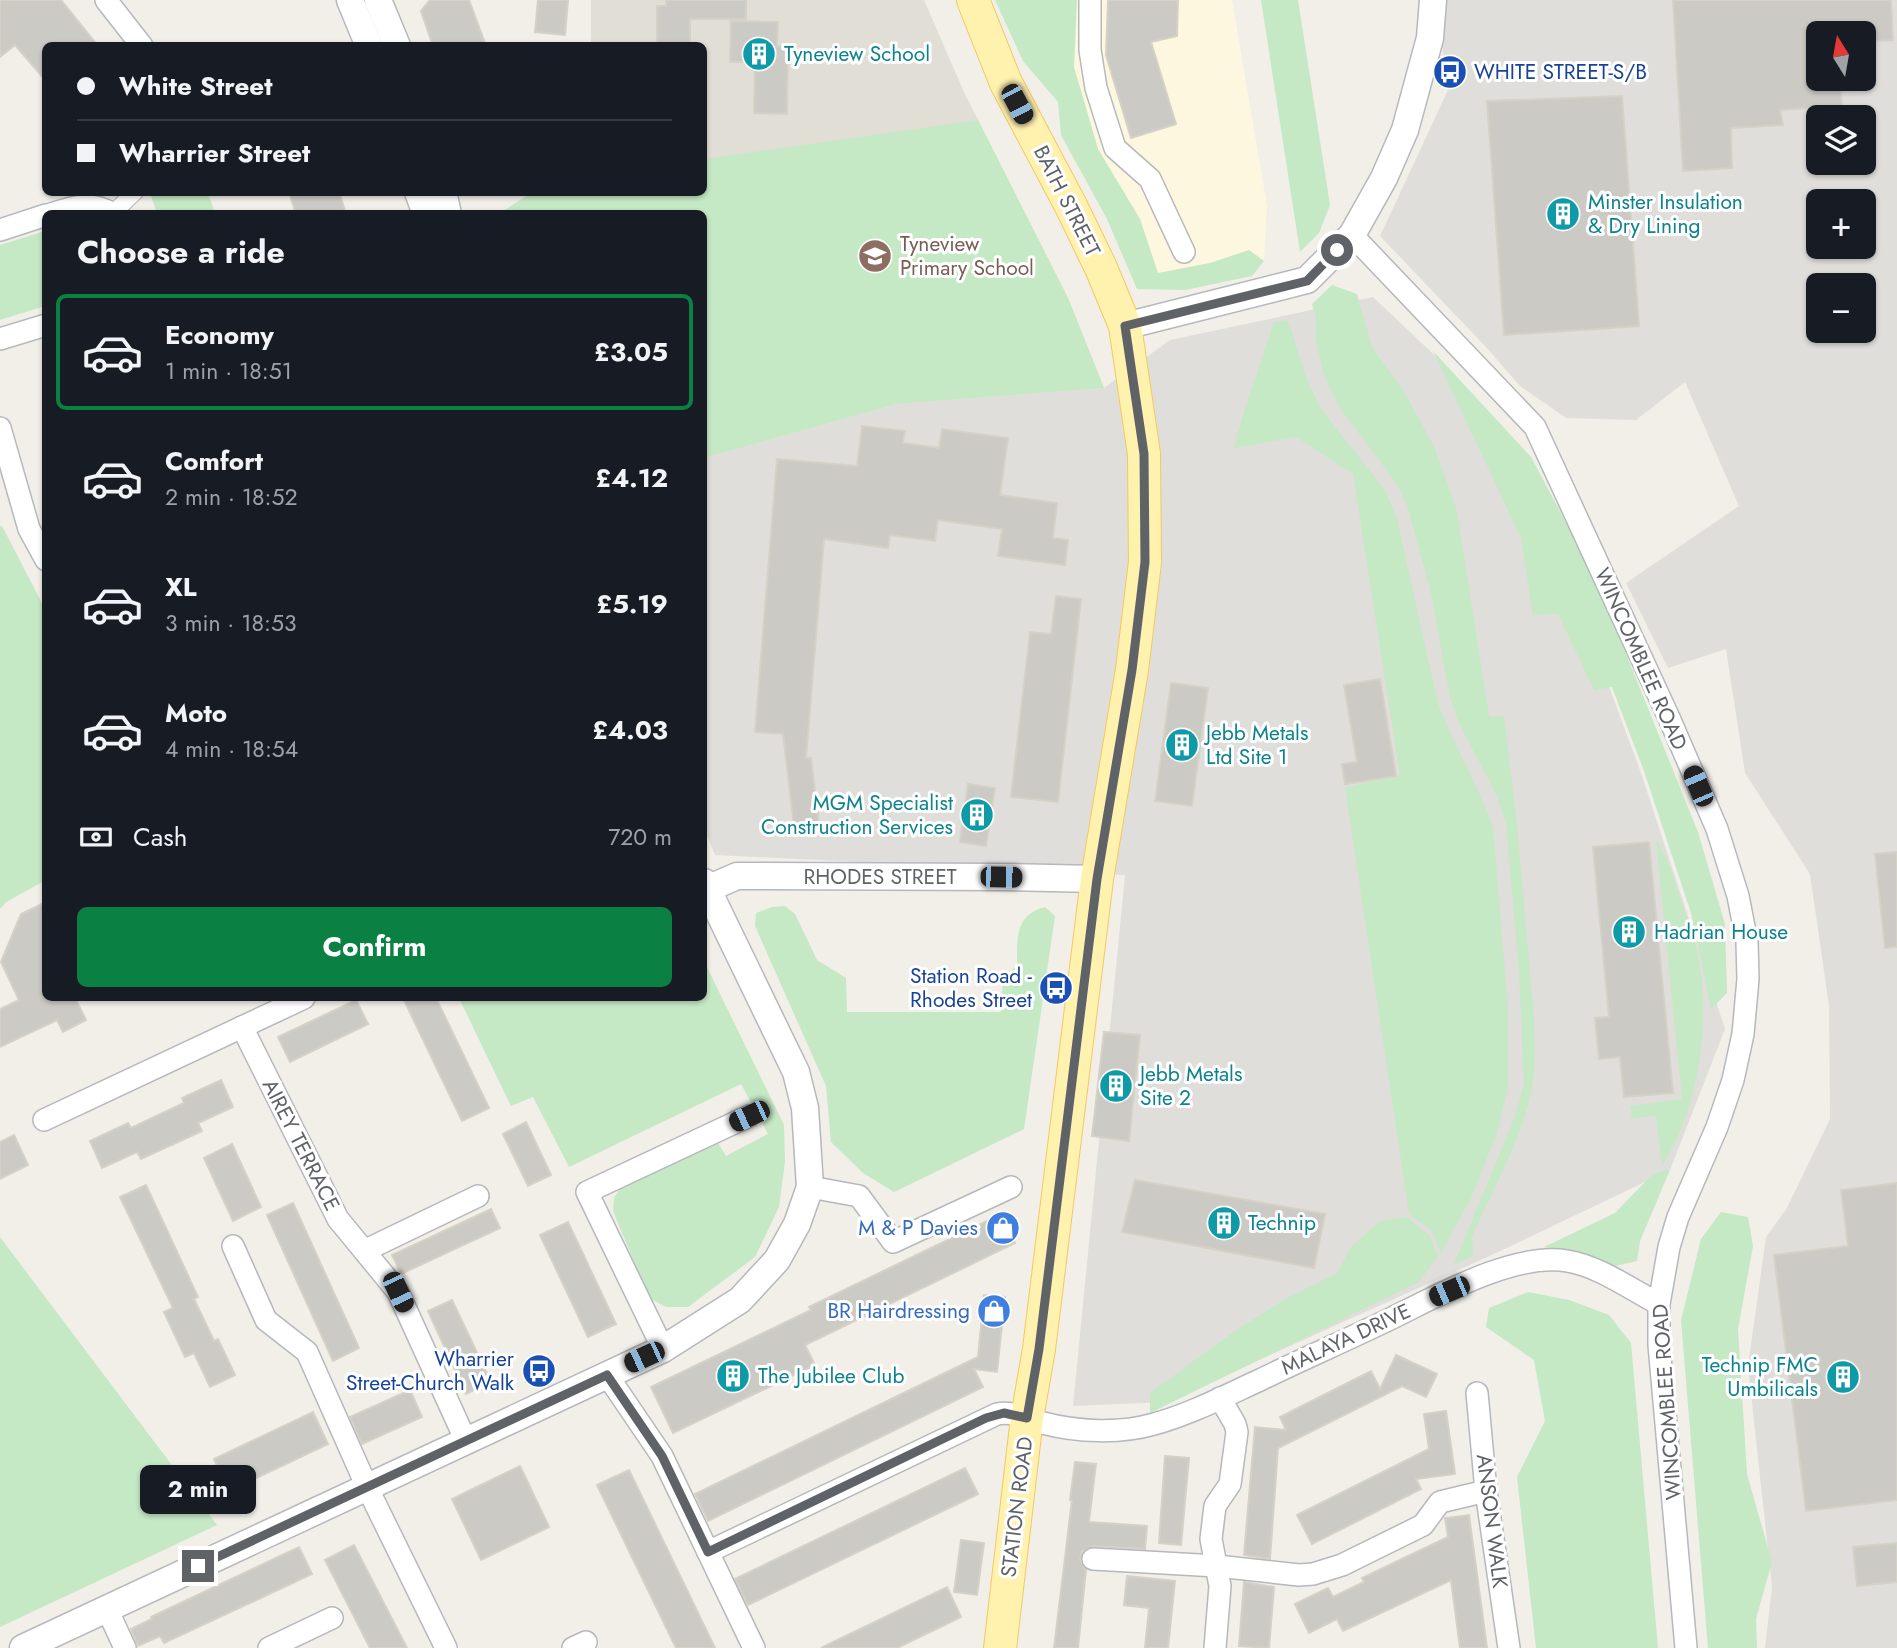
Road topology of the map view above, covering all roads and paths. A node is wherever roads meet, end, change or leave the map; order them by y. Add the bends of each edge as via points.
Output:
1 (106, 0) edge
2 (350, 0) edge
3 (378, 0) edge
4 (972, 0) edge
5 (1090, 0) edge
6 (1433, 0) edge
7 (139, 42) edge
8 (367, 42) edge
9 (395, 42) edge
10 (131, 196) edge
11 (66, 210) edge
12 (107, 210) edge
13 (116, 210) edge
14 (42, 216) edge
15 (0, 230) edge
16 (1352, 236) junction
17 (1184, 252) dead end
18 (42, 326) edge
19 (1125, 326) junction
20 (0, 340) edge
21 (0, 428) edge
22 (42, 553) edge
23 (1097, 879) junction
24 (707, 885) edge
25 (707, 890) edge
26 (298, 1001) edge
27 (242, 1027) junction
28 (749, 1116) dead end
29 (44, 1120) dead end
30 (810, 1187) junction
31 (1011, 1187) dead end
32 (478, 1196) dead end
33 (233, 1246) dead end
34 (366, 1250) junction
35 (1659, 1304) junction
36 (663, 1349) junction
37 (607, 1375) junction
38 (1477, 1393) dead end
39 (1220, 1398) junction
40 (1027, 1418) junction
41 (466, 1441) junction
42 (367, 1487) junction
43 (1486, 1491) junction
44 (708, 1552) junction
45 (1093, 1559) dead end
46 (1217, 1566) junction
47 (107, 1609) junction
48 (332, 1618) dead end
49 (23, 1648) edge
50 (125, 1648) edge
51 (269, 1648) edge
52 (446, 1648) edge
53 (754, 1648) edge
54 (1000, 1648) edge
55 (1215, 1648) edge
56 (1509, 1648) edge
57 (1686, 1648) edge

1 - 7 street
2 - 8 street
3 - 9 street
4 - 19 main road, BATH STREET via 1006,83 1072,208
5 - 17 street via 1096,88 1115,148 1150,179
6 - 16 street via 1430,38 1405,130
10 - 13 street
11 - 12 street via 85,205
14 - 15 street
16 - 19 street via 1307,281
16 - 35 street, WINCOMBLEE ROAD via 1535,427 1670,720 1717,830 1738,896 1748,967 1743,1034 1717,1127 1678,1217
18 - 20 street
19 - 23 main road, STATION ROAD via 1144,454 1145,562
21 - 22 street via 29,529
23 - 24 street, RHODES STREET via 737,876
23 - 40 main road, STATION ROAD
25 - 30 street via 796,1072 806,1108
26 - 27 street
27 - 29 street
27 - 34 street, AIREY TERRACE via 338,1219
28 - 36 street via 587,1192
30 - 31 street via 859,1196 893,1242
30 - 36 street via 777,1260 740,1300
32 - 34 street
33 - 42 street via 265,1320 307,1352
34 - 41 street, AIREY TERRACE via 398,1292
35 - 39 street, MALAYA DRIVE via 1580,1265 1532,1261 1432,1298
35 - 57 street, WINCOMBLEE ROAD
36 - 37 street
37 - 41 street
37 - 44 street via 662,1456
38 - 43 street, ANSON WALK
39 - 40 street, MALAYA DRIVE via 1134,1429 1086,1429
39 - 46 street via 1237,1432 1230,1484 1215,1506 1211,1539
40 - 44 street, MALAYA DRIVE via 1004,1413 986,1418
40 - 54 main road, STATION ROAD
41 - 42 street
42 - 47 street
42 - 52 street
43 - 46 street via 1440,1503 1423,1525 1328,1570 1298,1575
43 - 56 street, ANSON WALK
44 - 53 street
45 - 46 street
46 - 55 street
47 - 49 street
47 - 50 street
48 - 51 street

